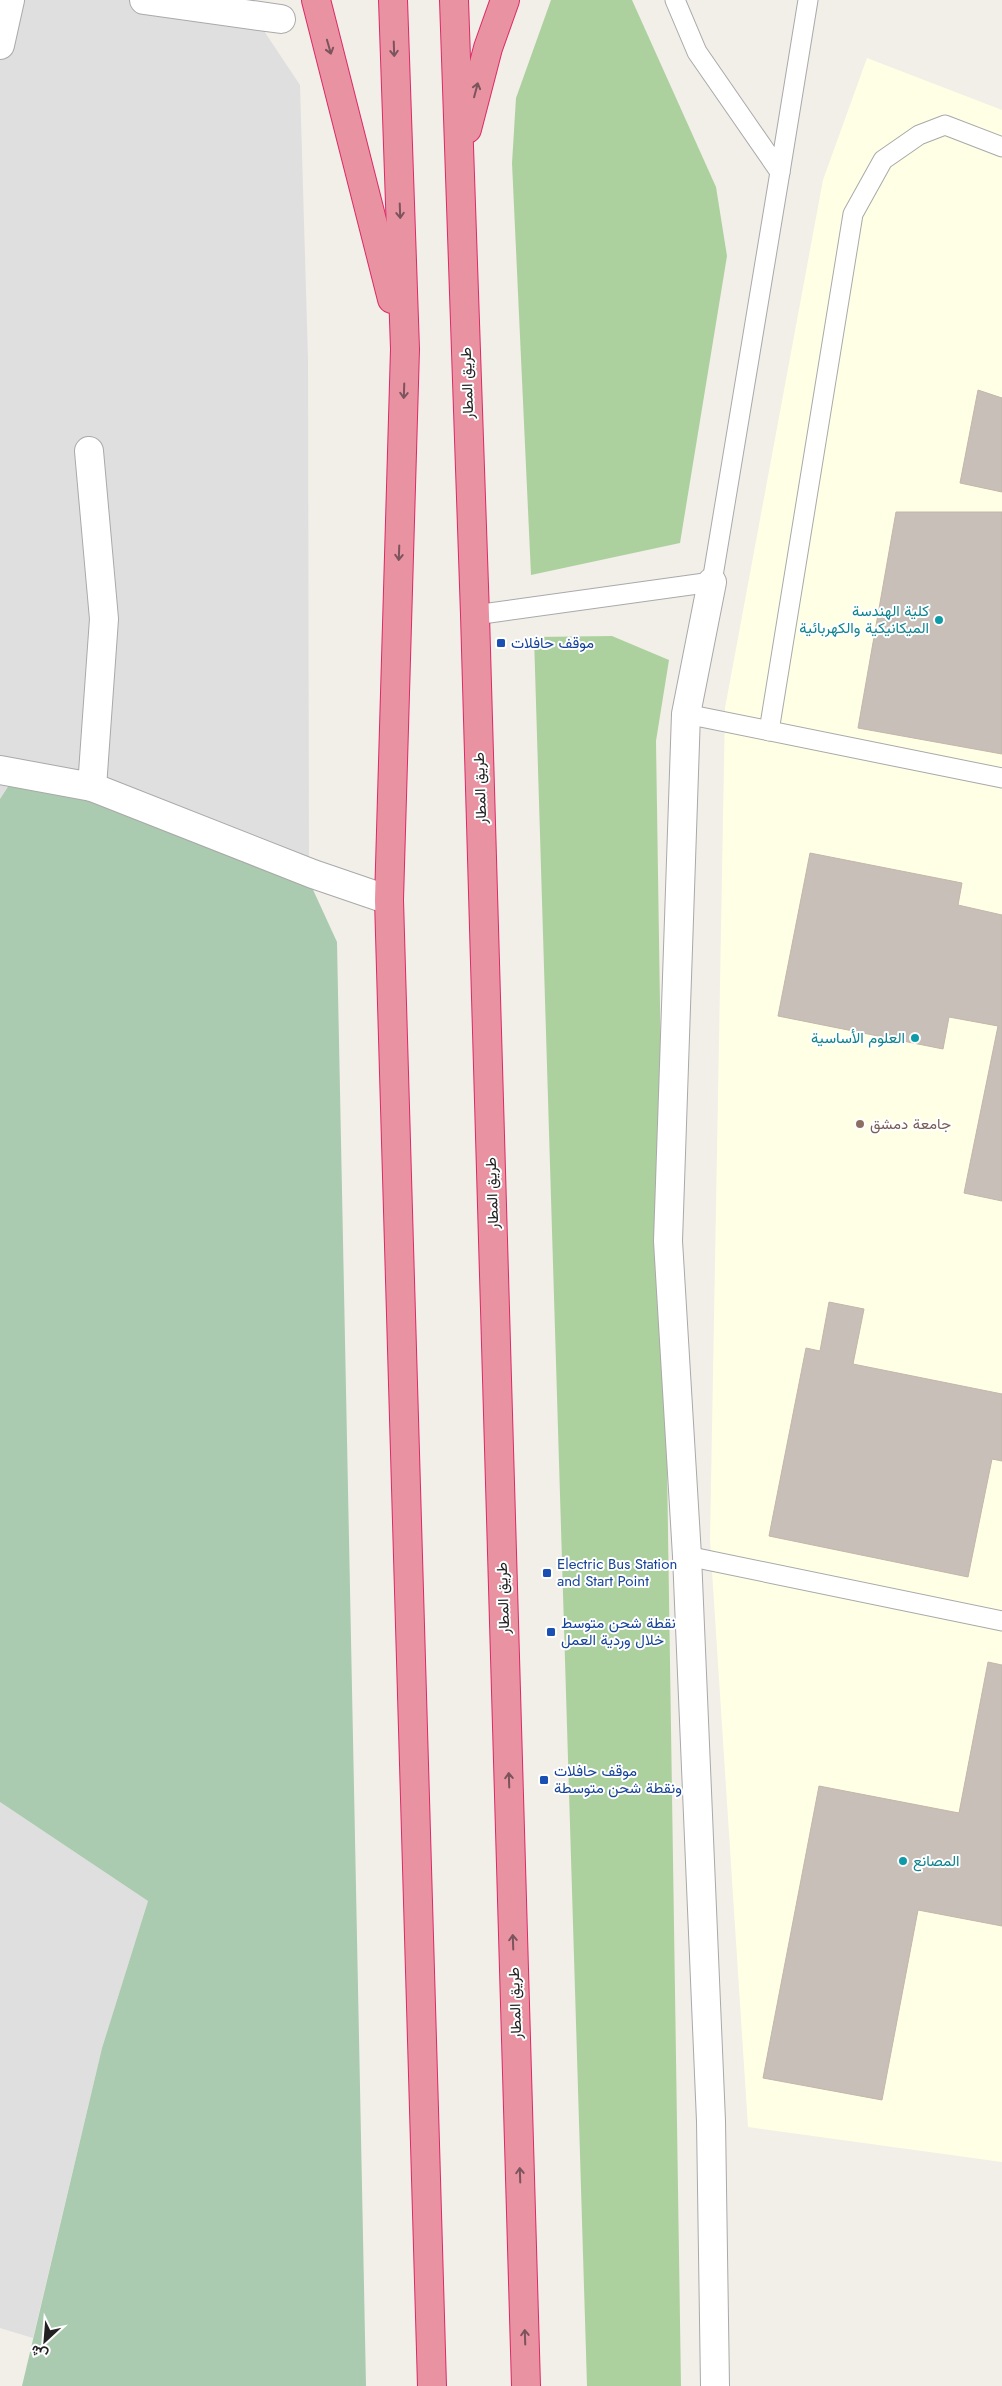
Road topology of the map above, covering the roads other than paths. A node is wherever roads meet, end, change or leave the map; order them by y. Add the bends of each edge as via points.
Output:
1 (10, 0) edge
2 (144, 0) edge
3 (316, 0) edge
4 (393, 0) edge
5 (454, 0) edge
6 (504, 0) edge
7 (675, 0) edge
8 (808, 0) edge
9 (281, 19) dead end
10 (0, 45) edge
11 (1002, 147) edge
12 (459, 172) junction
13 (780, 172) junction
14 (405, 349) junction
15 (89, 451) dead end
16 (712, 582) junction
17 (475, 615) junction
18 (686, 714) junction
19 (769, 731) junction
20 (0, 770) edge
21 (1002, 778) edge
22 (92, 787) junction
23 (389, 900) junction
24 (687, 1556) junction
25 (1002, 1621) edge
26 (432, 2386) edge
27 (526, 2386) edge
28 (715, 2386) edge

1 - 10 street
2 - 9 street
3 -> 14 highway
4 -> 14 highway
5 - 12 highway, طريق المطار
12 -> 6 highway via 471,110
7 - 13 lane via 698,52
8 - 13 lane
11 - 19 lane via 945,125 919,135 883,160 853,214
12 - 17 highway, طريق المطار
13 - 16 lane
14 -> 23 highway
15 - 22 street via 104,620
16 - 17 lane
16 - 18 street
27 -> 17 highway, طريق المطار
18 - 19 lane
18 - 24 street via 668,1241
19 - 21 lane
20 - 22 street
22 - 23 street via 313,874
23 - 26 highway
24 - 25 lane
24 - 28 street via 710,2121

